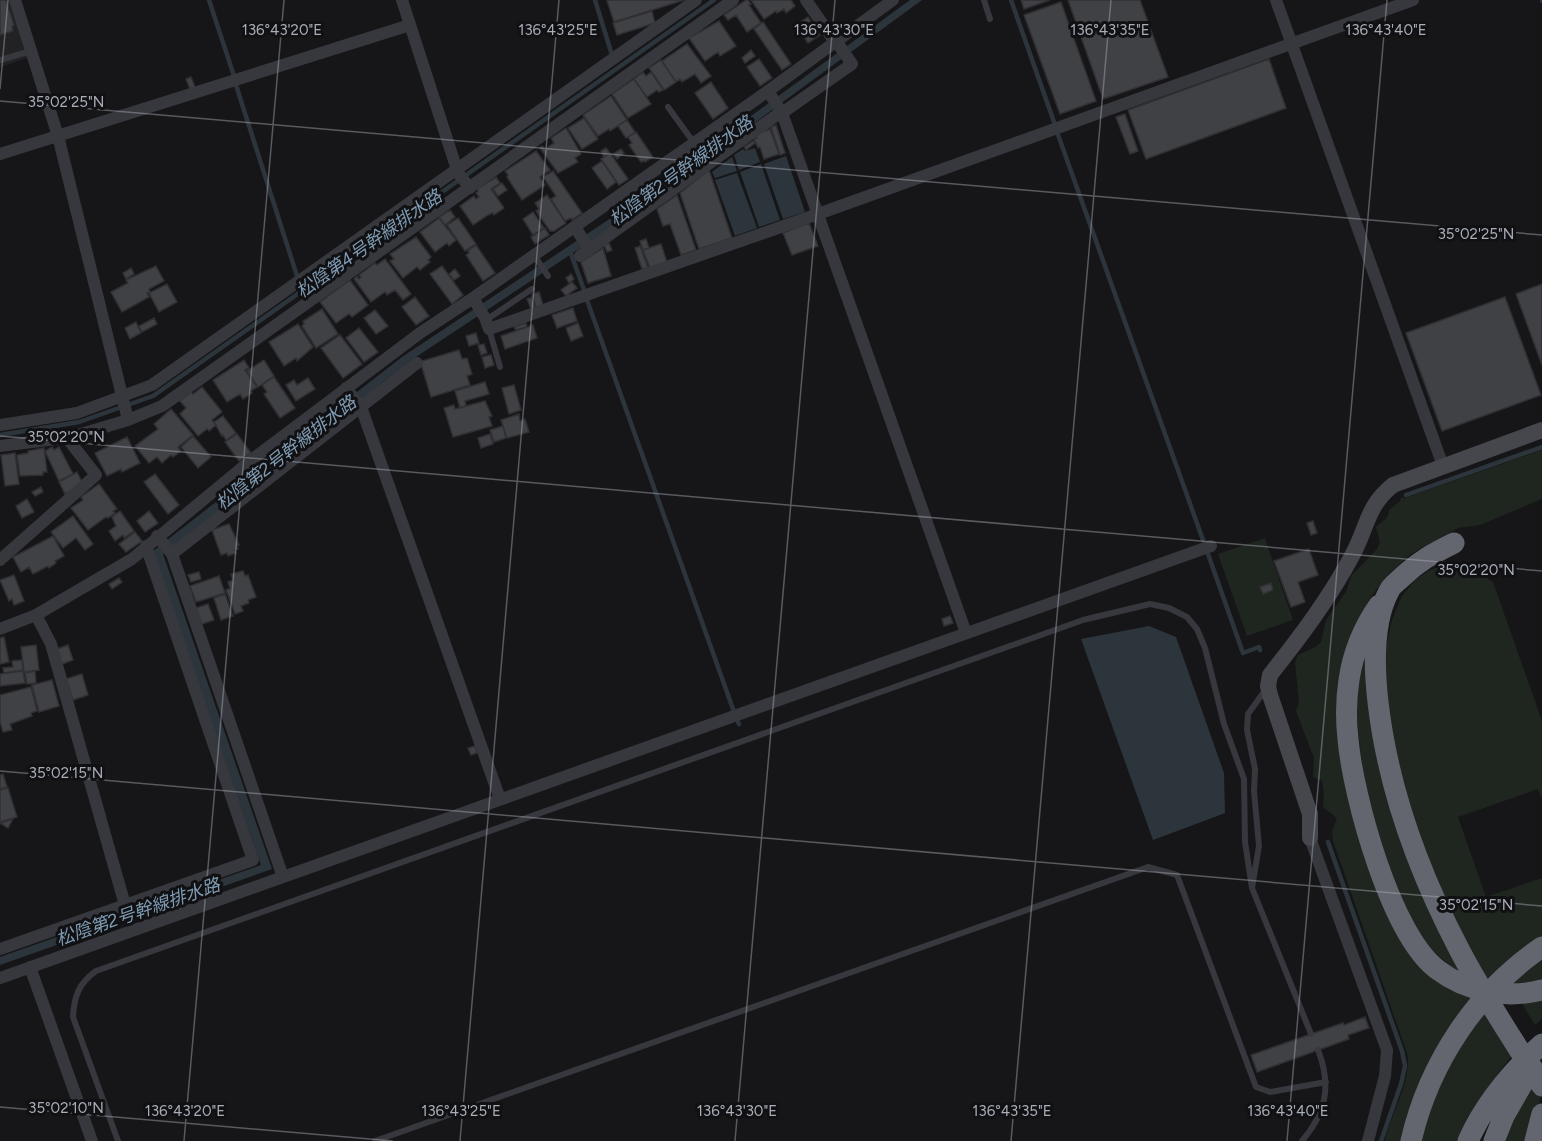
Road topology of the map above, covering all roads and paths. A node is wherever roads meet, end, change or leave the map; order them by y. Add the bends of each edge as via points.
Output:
1 (15, 0) edge
2 (402, 0) edge
3 (696, 0) edge
4 (733, 0) edge
5 (806, 0) edge
6 (892, 0) edge
7 (984, 0) edge
8 (1276, 0) edge
9 (1413, 0) edge
10 (990, 19) dead end
11 (410, 25) junction
12 (837, 43) junction
13 (1291, 43) junction
14 (31, 51) junction
15 (0, 60) edge
16 (769, 93) junction
17 (668, 107) dead end
18 (781, 112) junction
19 (58, 135) junction
20 (694, 143) junction
21 (0, 154) edge
22 (457, 171) junction
23 (469, 187) junction
24 (621, 198) junction
25 (818, 214) junction
26 (634, 216) junction
27 (577, 230) junction
28 (536, 258) junction
29 (548, 275) dead end
30 (532, 289) dead end
31 (474, 300) junction
32 (487, 322) junction
33 (417, 363) dead end
34 (500, 367) dead end
35 (348, 390) junction
36 (121, 399) junction
37 (360, 405) junction
38 (127, 417) junction
39 (0, 425) edge
40 (1542, 430) edge
41 (67, 438) junction
42 (0, 446) edge
43 (1443, 465) junction
44 (160, 539) junction
45 (1454, 543) dead end
46 (146, 546) junction
47 (1211, 546) dead end
48 (172, 553) junction
49 (0, 560) edge
50 (1389, 589) junction
51 (36, 615) junction
52 (0, 629) edge
53 (966, 633) junction
54 (1268, 686) junction
55 (500, 799) junction
56 (1310, 838) joint
57 (284, 877) junction
58 (1252, 888) junction
59 (125, 905) junction
60 (1542, 947) edge
61 (0, 949) edge
62 (30, 967) junction
63 (0, 978) edge
64 (1540, 991) edge
65 (1311, 1034) dead end
66 (1542, 1044) edge
67 (1318, 1050) dead end
68 (1542, 1052) edge
69 (1326, 1082) junction
70 (1542, 1086) edge
71 (1542, 1114) edge
72 (92, 1141) edge
73 (118, 1141) edge
74 (375, 1141) edge
75 (1302, 1141) edge
76 (1368, 1141) edge
77 (1411, 1141) edge
78 (1468, 1141) edge
79 (1494, 1141) edge
80 (1535, 1141) edge

1 - 14 street
2 - 11 street
3 - 22 street
4 - 23 street
5 - 12 street
6 - 12 street
7 - 10 lane
8 - 13 street
9 - 13 street
11 - 19 street
11 - 22 street
12 - 16 street
12 - 18 street via 852,64
13 - 25 street
13 - 43 street
14 - 15 lane
14 - 19 street
16 - 18 street
16 - 20 street
17 - 20 lane
18 - 25 street
18 - 26 street
19 - 21 street
19 - 36 street
20 - 24 street
22 - 23 street
22 - 36 street via 152,385
23 - 38 street via 162,406
24 - 26 street
24 - 27 street
25 - 32 street
25 - 53 street
26 - 27 street via 586,251
27 - 28 street
28 - 29 lane
28 - 31 street
30 - 32 lane
31 - 32 street
31 - 35 street via 420,333
32 - 34 lane
33 - 37 street
35 - 37 street
35 - 44 street via 250,461
36 - 38 street
36 - 39 street via 77,413
37 - 48 street
37 - 55 street
38 - 41 street
40 - 43 street
41 - 42 street
41 - 49 street via 96,475
43 - 54 street via 1393,485 1380,495 1355,550 1317,612 1270,675
44 - 46 street
44 - 48 street
45 - 50 highway via 1419,561
46 - 51 street via 132,559
46 - 59 street via 253,860
47 - 53 street
48 - 57 street
50 - 64 highway via 1366,624 1354,652 1348,682 1348,739 1374,853 1399,916 1420,954 1436,969 1453,980 1496,993
50 - 70 highway via 1379,622 1376,683 1381,728 1398,803 1414,851 1455,943
51 - 52 street
51 - 59 street via 51,644
53 - 55 street
54 - 56 street via 1310,814
54 - 58 lane via 1248,714 1259,846
55 - 57 street
56 - 76 street via 1387,1050 1385,1076
57 - 62 street
58 - 65 lane
58 - 73 lane via 1245,842 1244,779 1224,724 1205,648 1187,617 1150,604 1083,620 96,971 77,990 73,1017
59 - 61 street
60 - 77 highway via 1498,982 1453,1039 1423,1102
62 - 63 street
62 - 72 street
66 - 78 highway via 1493,1096
67 - 69 lane
68 - 79 highway via 1518,1088
69 - 74 lane via 1270,1092 1256,1087 1178,875 1148,867
69 - 75 lane via 1324,1106 1315,1126
71 - 80 highway

